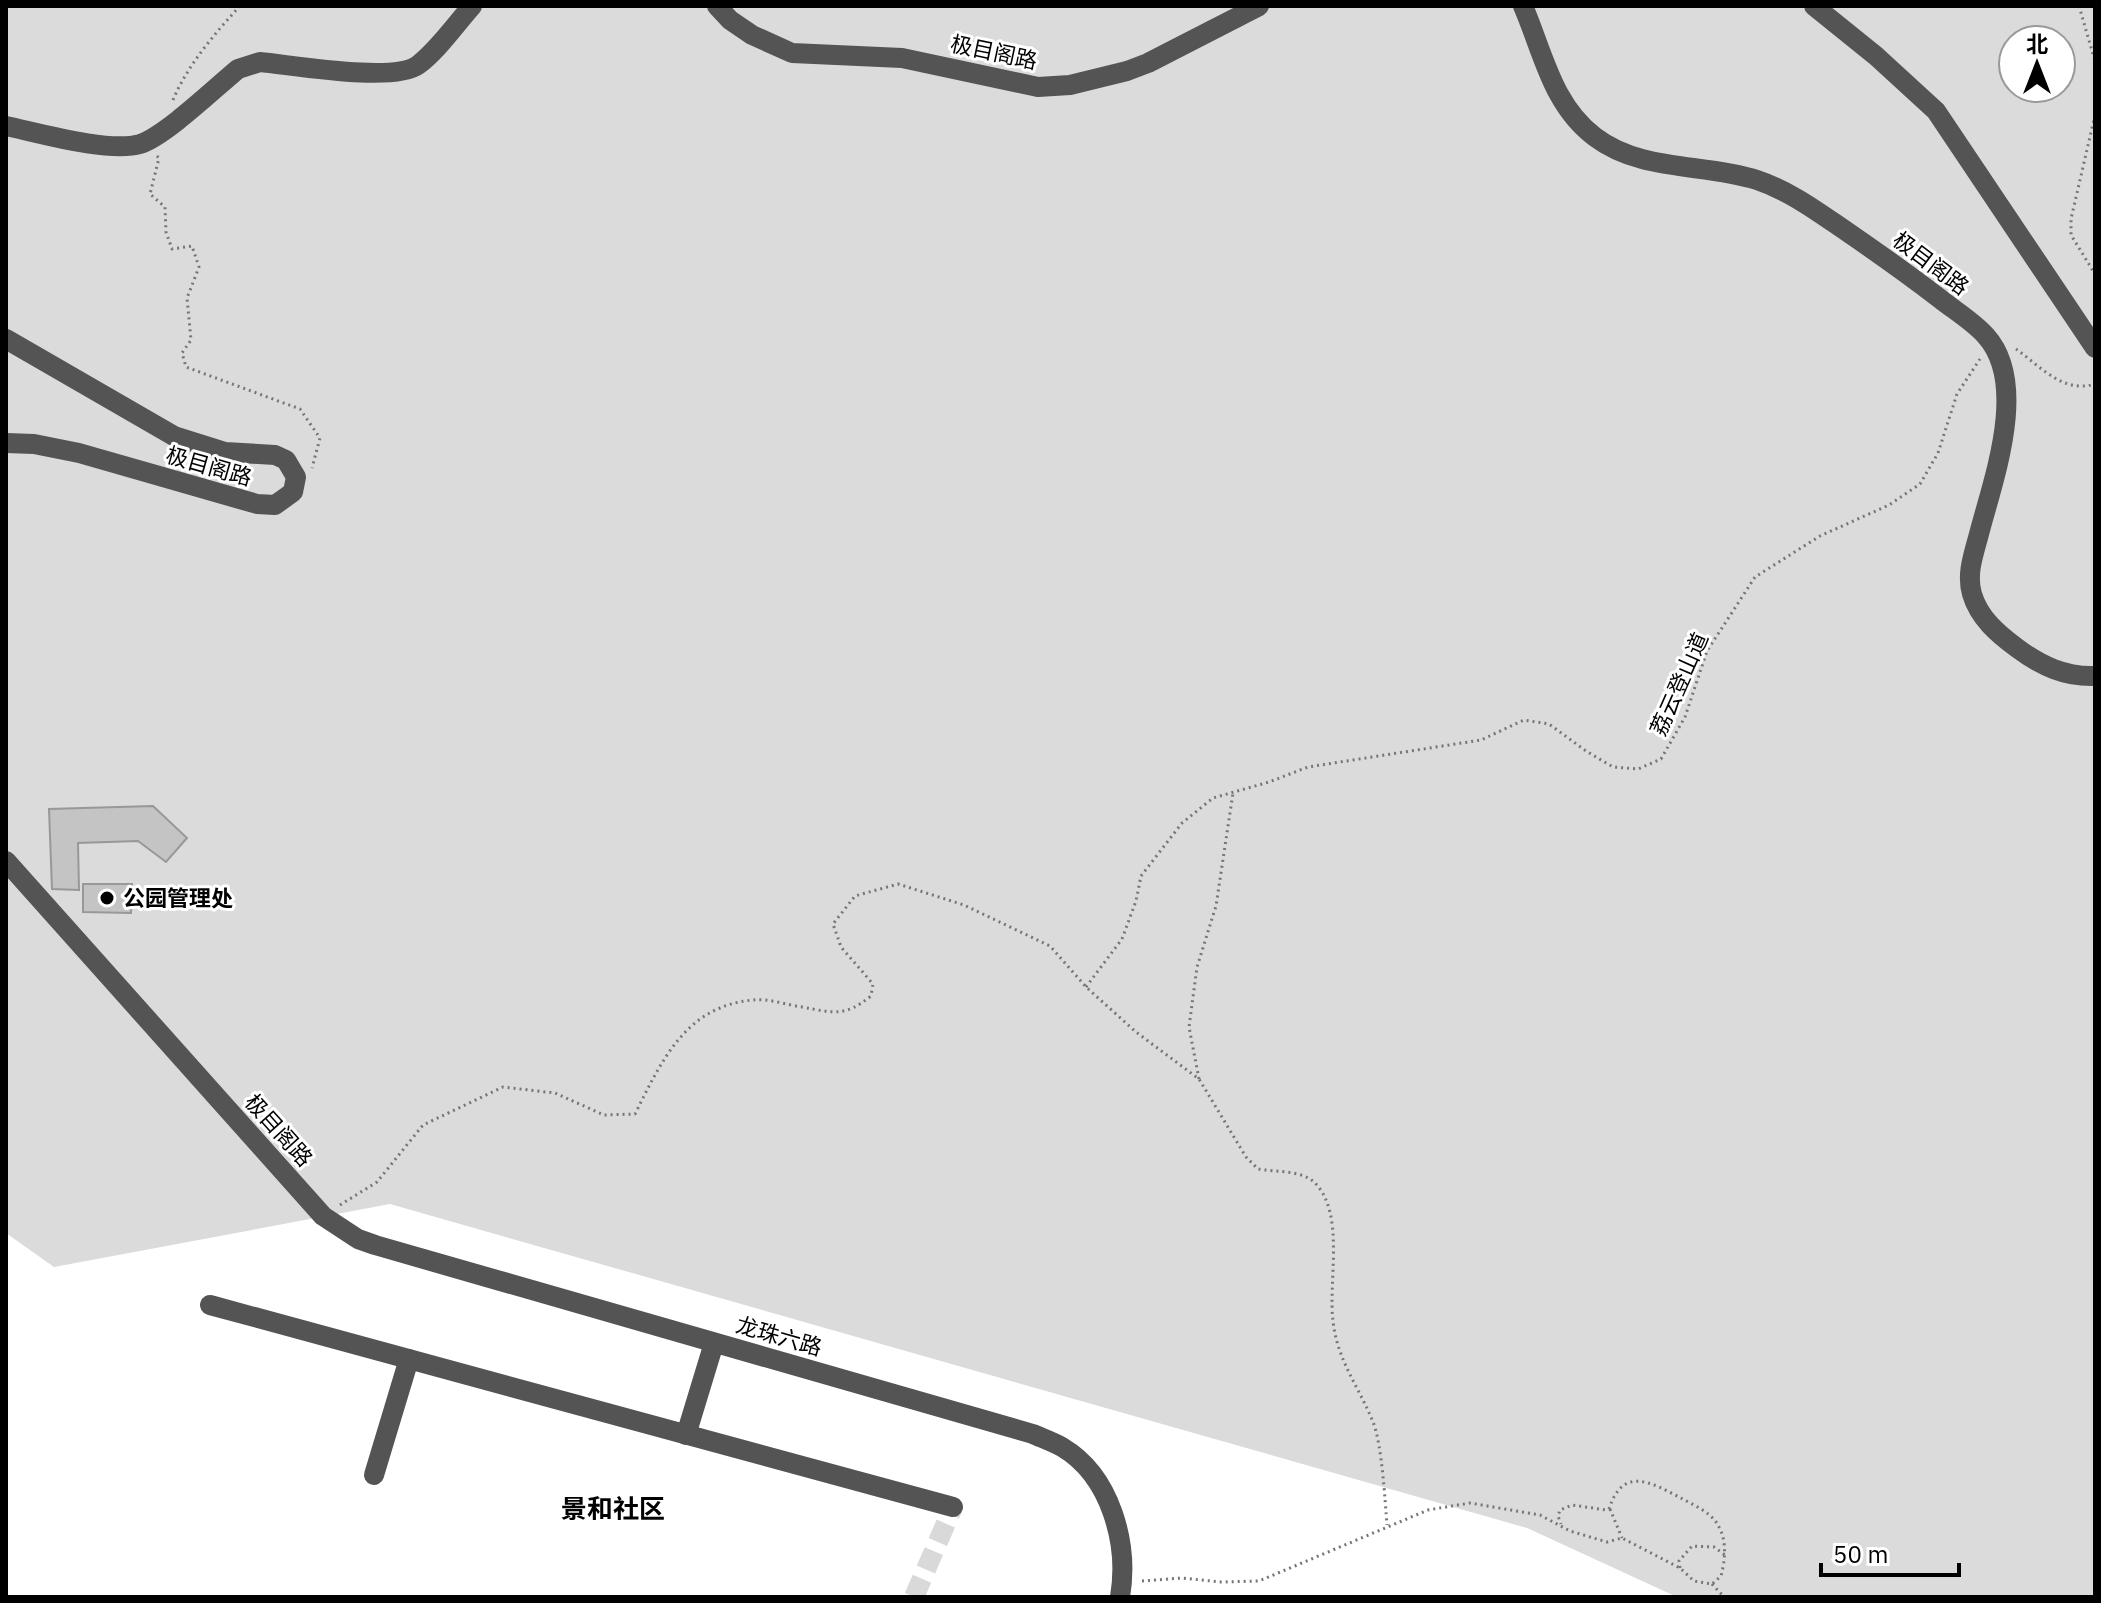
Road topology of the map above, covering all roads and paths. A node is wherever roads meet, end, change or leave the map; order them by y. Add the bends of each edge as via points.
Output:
1 (240, 6) edge
2 (472, 6) edge
3 (717, 6) edge
4 (1259, 6) edge
5 (1523, 6) edge
6 (1814, 6) edge
7 (2079, 6) edge
8 (2095, 61) edge
9 (170, 108) dead end
10 (2095, 115) edge
11 (6, 126) edge
12 (156, 136) junction
13 (2095, 274) edge
14 (6, 339) edge
15 (1994, 348) junction
16 (2095, 348) edge
17 (2095, 384) edge
18 (6, 443) edge
19 (295, 484) junction
20 (2095, 676) edge
21 (1233, 792) junction
22 (6, 861) edge
23 (1086, 987) junction
24 (1199, 1079) junction
25 (323, 1216) junction
26 (210, 1305) dead end
27 (714, 1343) junction
28 (409, 1359) junction
29 (686, 1435) junction
30 (374, 1475) dead end
31 (953, 1507) dead end
32 (1609, 1509) junction
33 (1561, 1524) junction
34 (1387, 1525) junction
35 (1622, 1538) junction
36 (1725, 1555) junction
37 (1680, 1568) junction
38 (1712, 1584) junction
39 (1122, 1590) edge
40 (1724, 1597) edge

1 - 9 path via 178,87
2 - 12 street via 410,70 248,65
3 - 4 street, 极目阁路 via 752,35 792,53 902,58 1038,87 1127,71
5 - 15 street, 极目阁路 via 1552,82 1594,137 1633,156 1745,177 1785,192 1903,270 1986,335
6 - 16 street via 1936,111
7 - 8 path
10 - 13 path via 2071,235
11 - 12 street via 109,145 133,145
12 - 19 path via 151,152 159,158 150,194 165,207 172,249 192,246 199,267 187,298 191,340 182,353 186,367 300,409 320,438 312,468
14 - 19 street, 极目阁路 via 174,436 225,452 281,457 294,470
15 - 17 path via 2008,343 2055,379 2077,387
15 - 20 street, 极目阁路 via 2005,381 2004,425 1972,561 1972,595 1991,626 2029,657 2060,673
15 - 21 path, 荔云登山道 via 1983,353 1957,394 1938,453 1920,484 1755,577 1707,651 1685,717 1661,759 1638,769 1613,767 1549,724 1524,720 1481,740 1308,767
18 - 19 street, 极目阁路 via 79,453 257,504 282,502
21 - 23 path, 荔云登山道 via 1213,798 1182,823 1154,857 1141,876 1122,939
21 - 24 path via 1216,906 1197,967 1189,1027
22 - 25 street, 极目阁路
23 - 24 path
23 - 25 path via 1050,946 964,905 898,884 855,896 833,924 841,947 873,984 871,996 853,1010 828,1012 756,999 715,1008 675,1041 635,1114 604,1115 555,1093 503,1087 423,1125 377,1182
24 - 34 path via 1258,1169 1315,1182 1327,1201 1335,1260 1333,1320 1345,1368 1374,1425
25 - 27 street, 龙珠六路 via 375,1245
26 - 28 street
27 - 29 street
27 - 39 street, 龙珠六路 via 1033,1434 1063,1448 1103,1490 1122,1551
28 - 29 street
28 - 30 street
29 - 31 street
32 - 33 path via 1572,1505 1560,1510
32 - 35 path
32 - 36 path via 1626,1483 1646,1480 1713,1517
33 - 34 path via 1516,1509 1470,1503
33 - 35 path via 1607,1542
34 - 39 path via 1259,1581 1182,1578
35 - 37 path
36 - 37 path via 1714,1547 1692,1546 1679,1561
36 - 38 path via 1721,1576
37 - 38 path via 1694,1581
38 - 40 path

